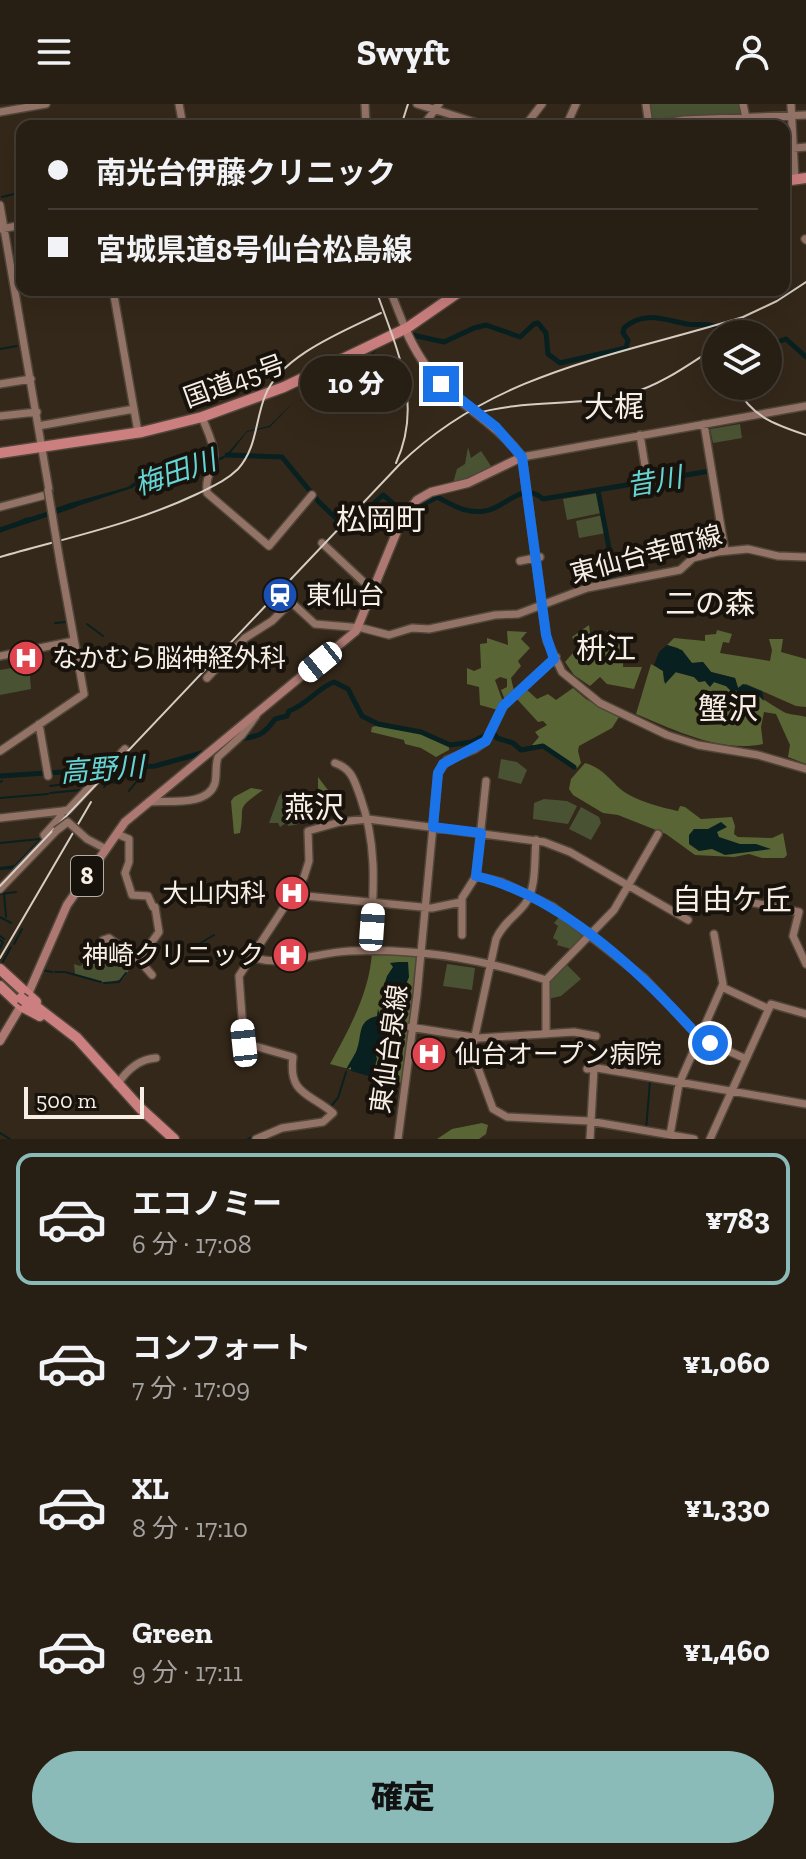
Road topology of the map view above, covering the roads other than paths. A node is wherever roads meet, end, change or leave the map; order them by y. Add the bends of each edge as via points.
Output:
1 (22, 104) edge
2 (46, 104) edge
3 (417, 104) edge
4 (542, 104) edge
5 (743, 104) edge
6 (793, 104) edge
7 (437, 107) edge
8 (0, 110) edge
9 (793, 117) junction
10 (806, 117) edge
11 (747, 119) junction
12 (471, 120) edge
13 (530, 120) edge
14 (737, 120) edge
15 (751, 120) edge
16 (778, 120) edge
17 (806, 147) edge
18 (791, 148) edge
19 (796, 180) edge
20 (0, 205) edge
21 (1, 226) edge
22 (6, 269) edge
23 (114, 296) edge
24 (394, 296) edge
25 (450, 296) edge
26 (407, 332) junction
27 (29, 380) junction
28 (0, 384) edge
29 (447, 390) junction
30 (806, 408) edge
31 (134, 409) junction
32 (35, 412) junction
33 (0, 416) edge
34 (202, 417) junction
35 (704, 425) junction
36 (37, 426) junction
37 (138, 432) junction
38 (505, 435) dead end
39 (640, 436) junction
40 (41, 446) junction
41 (0, 453) edge
42 (522, 457) junction
43 (648, 483) dead end
44 (48, 492) junction
45 (312, 495) dead end
46 (0, 507) edge
47 (322, 543) dead end
48 (725, 551) junction
49 (806, 557) edge
50 (538, 558) junction
51 (520, 561) dead end
52 (369, 587) dead end
53 (546, 605) junction
54 (359, 627) junction
55 (74, 641) junction
56 (0, 656) edge
57 (555, 658) junction
58 (207, 678) dead end
59 (84, 694) junction
60 (248, 722) junction
61 (39, 724) junction
62 (125, 749) dead end
63 (0, 750) edge
64 (335, 763) dead end
65 (806, 768) edge
66 (47, 775) dead end
67 (486, 781) dead end
68 (147, 801) junction
69 (62, 811) junction
70 (0, 818) edge
71 (368, 819) junction
72 (433, 827) junction
73 (481, 833) junction
74 (117, 834) junction
75 (658, 834) dead end
76 (47, 840) junction
77 (536, 840) junction
78 (106, 849) junction
79 (476, 876) junction
80 (629, 886) junction
81 (0, 889) edge
82 (295, 891) junction
83 (530, 895) junction
84 (461, 902) junction
85 (373, 903) junction
86 (426, 908) junction
87 (677, 913) junction
88 (688, 920) dead end
89 (714, 934) dead end
90 (794, 934) junction
91 (462, 935) dead end
92 (590, 937) junction
93 (103, 940) dead end
94 (370, 951) junction
95 (806, 953) edge
96 (421, 954) junction
97 (251, 957) junction
98 (139, 960) junction
99 (491, 963) junction
100 (806, 964) edge
101 (0, 973) edge
102 (152, 975) dead end
103 (546, 980) junction
104 (0, 986) edge
105 (722, 987) junction
106 (24, 998) junction
107 (769, 1009) junction
108 (806, 1014) edge
109 (60, 1026) junction
110 (412, 1027) junction
111 (546, 1034) junction
112 (596, 1036) dead end
113 (474, 1037) junction
114 (700, 1038) junction
115 (0, 1039) edge
116 (156, 1058) dead end
117 (746, 1059) junction
118 (680, 1083) junction
119 (117, 1085) junction
120 (731, 1092) junction
121 (806, 1104) edge
122 (591, 1122) junction
123 (670, 1135) junction
124 (172, 1139) edge
125 (256, 1139) edge
126 (397, 1139) edge
127 (590, 1139) edge
128 (694, 1139) edge
129 (710, 1139) edge

1 - 8 street
2 - 8 street
3 - 7 street
4 - 13 street
5 - 11 street
6 - 9 street
7 - 12 street
9 - 10 street
9 - 11 street
9 - 16 street
9 - 18 street
11 - 14 street
11 - 15 street
17 - 18 street
18 - 19 street
20 - 21 street
21 - 22 street
22 - 27 street
23 - 31 street
24 - 26 street
25 - 26 highway, 国道45号 via 435,303
26 - 29 main road
26 - 34 highway, 国道45号
27 - 28 street
27 - 32 street
29 - 38 main road
29 - 42 main road via 490,422
30 - 35 street
31 - 36 street
31 - 37 street
32 - 33 street
32 - 36 street
34 - 37 highway, 国道45号
34 - 45 street via 214,453 207,491 269,546
35 - 39 street
35 - 48 street
36 - 40 street
37 - 40 highway, 国道45号
39 - 42 street
39 - 43 street
40 - 41 highway, 国道45号
40 - 44 street
42 - 50 street
42 - 54 main road, 8 via 468,483 428,493 406,512
44 - 46 street
44 - 55 street, bridge
47 - 52 street
48 - 49 street, 東仙台幸町線
48 - 53 street, 東仙台幸町線 via 696,557 680,570 591,587
50 - 51 street
50 - 53 street
53 - 54 street, 東仙台幸町線 via 389,635
53 - 57 street via 546,635
54 - 58 street, 東仙台幸町線 via 315,624 291,602 245,638
54 - 60 main road, 8
55 - 56 street
55 - 59 street
57 - 65 street via 562,672 589,696 688,743
57 - 72 street, 東仙台泉線 via 503,706 486,741 447,760 438,773
59 - 61 street
59 - 63 street
60 - 68 main road, 8
60 - 68 street via 217,759 215,783 208,792 181,802
61 - 63 street
61 - 66 street
62 - 69 street
64 - 71 street via 352,773
67 - 73 street
68 - 74 main road, 8
69 - 70 street
69 - 76 street via 44,835
71 - 72 street
71 - 82 street via 308,831 308,866
71 - 85 street
72 - 73 street
72 - 86 street, 東仙台泉線
73 - 77 street
73 - 79 street
74 - 78 main road, 8
74 - 98 street via 129,839 125,875 132,895 148,896 159,932
75 - 80 street
76 - 78 street, bridge via 68,822
76 - 81 street
77 - 80 street via 562,848
77 - 83 street
78 - 106 main road, 8 via 67,905
79 - 83 street
79 - 84 street
80 - 87 street
80 - 92 street
82 - 85 street
82 - 97 street
83 - 92 street
83 - 99 street via 501,929
84 - 86 street
84 - 91 street
85 - 86 street
85 - 94 street
86 - 96 street, 東仙台泉線
87 - 88 street
87 - 90 street via 688,890 799,912
89 - 105 street
90 - 95 street
90 - 100 street
92 - 103 street
92 - 114 street via 644,978
93 - 98 street via 110,939
94 - 96 street
94 - 97 street via 286,960
96 - 99 street
96 - 110 street, 東仙台泉線
97 - 125 street via 239,978 244,1043 293,1057 295,1085 333,1113 323,1122 282,1128
98 - 102 street
99 - 103 street
99 - 113 street
101 - 106 highway
103 - 111 street
104 - 106 highway
105 - 107 street
105 - 114 street
106 - 109 highway
106 - 109 highway
106 - 115 main road, 8
107 - 108 street via 774,1003
107 - 117 street
109 - 119 highway
110 - 113 street
110 - 126 street, 東仙台泉線
111 - 112 street
111 - 113 street
113 - 122 street via 475,1060 493,1109 504,1116
114 - 117 street
114 - 118 street
116 - 119 street via 130,1069
117 - 120 street
118 - 120 street
118 - 122 street via 590,1068
118 - 123 street
119 - 124 highway
120 - 121 street
120 - 129 street
122 - 123 street
122 - 127 street
123 - 128 street

